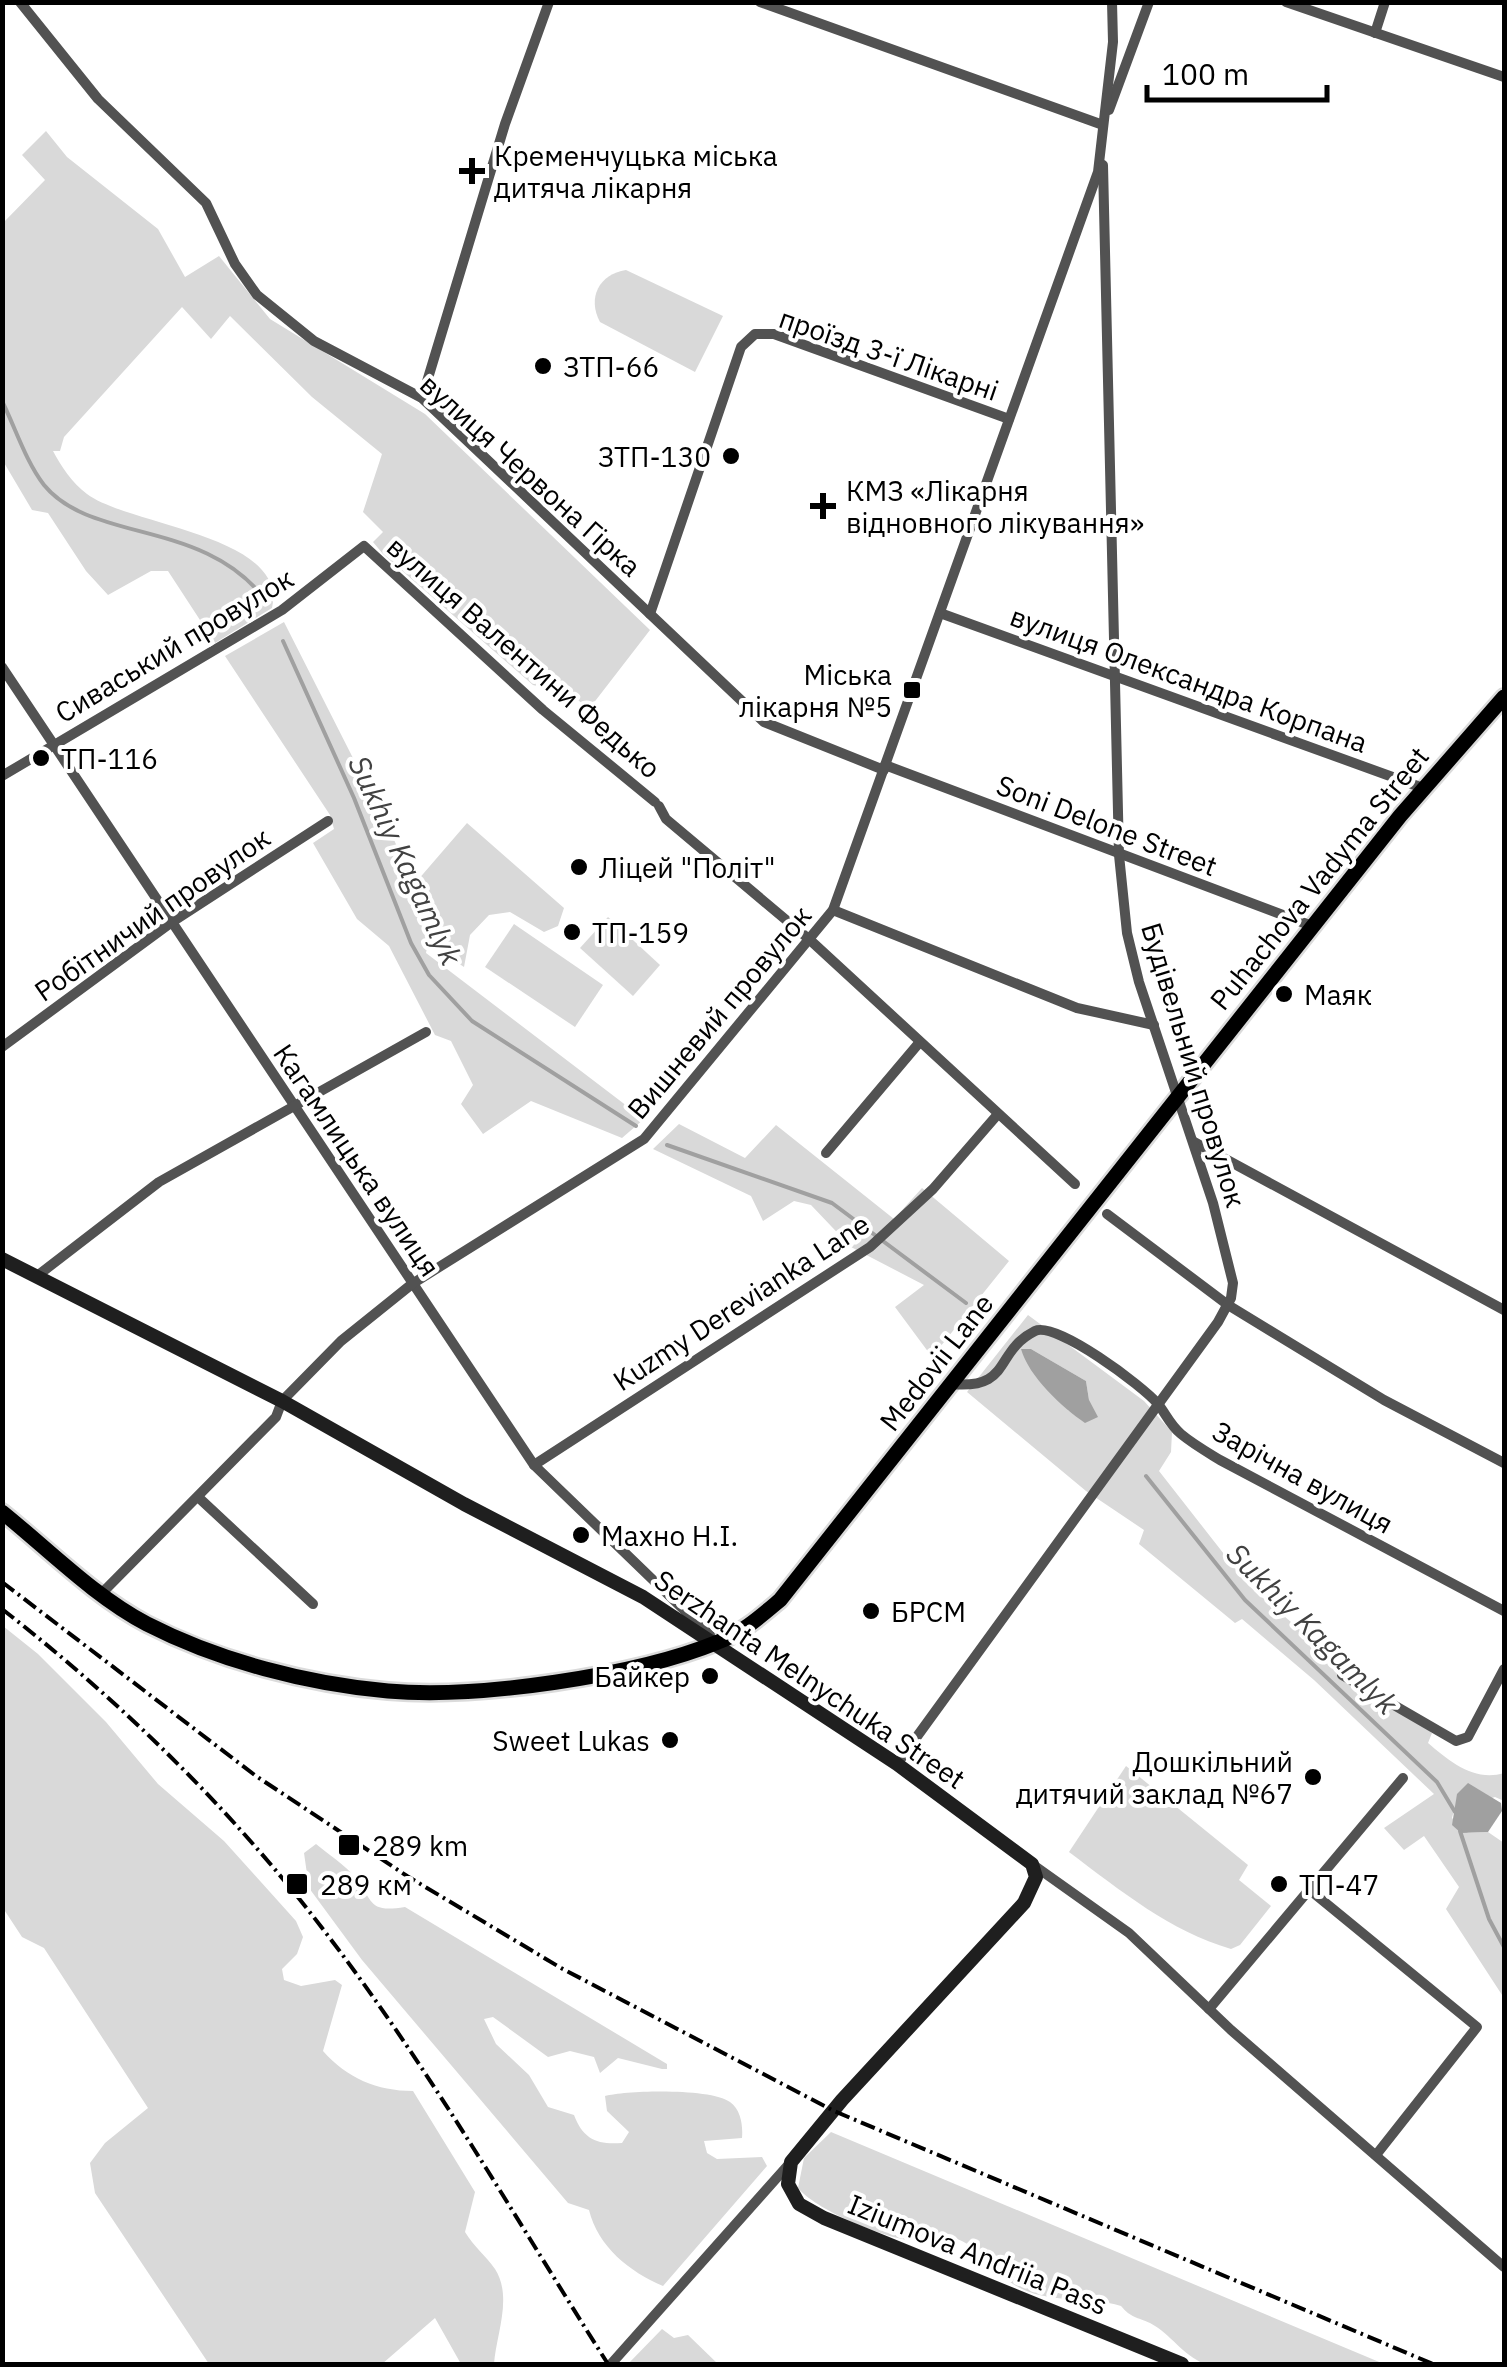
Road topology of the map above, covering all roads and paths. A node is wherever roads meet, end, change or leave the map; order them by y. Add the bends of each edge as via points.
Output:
1 (20, 2) edge
2 (548, 2) edge
3 (760, 2) edge
4 (806, 2) edge
5 (1112, 2) edge
6 (1149, 2) edge
7 (1286, 2) edge
8 (1385, 2) edge
9 (801, 16) junction
10 (1375, 33) junction
11 (1504, 77) edge
12 (1103, 125) junction
13 (1102, 149) junction
14 (422, 398) junction
15 (1009, 419) junction
16 (364, 546) joint
17 (940, 613) junction
18 (650, 614) junction
19 (2, 666) edge
20 (1115, 676) junction
21 (1504, 696) edge
22 (54, 744) junction
23 (885, 767) junction
24 (2, 776) edge
25 (1423, 788) junction
26 (328, 821) dead end
27 (1120, 855) junction
28 (833, 910) junction
29 (172, 922) junction
30 (1312, 926) junction
31 (810, 940) junction
32 (1154, 1025) junction
33 (426, 1032) dead end
34 (919, 1043) junction
35 (2, 1047) edge
36 (1178, 1095) junction
37 (294, 1106) junction
38 (998, 1114) junction
39 (1193, 1141) junction
40 (826, 1154) dead end
41 (1075, 1184) dead end
42 (1107, 1214) dead end
43 (2, 1259) edge
44 (36, 1276) junction
45 (412, 1284) junction
46 (1228, 1305) junction
47 (1504, 1310) edge
48 (950, 1384) junction
49 (282, 1401) junction
50 (1158, 1404) junction
51 (1504, 1463) edge
52 (534, 1464) junction
53 (198, 1497) junction
54 (2, 1512) edge
55 (103, 1592) junction
56 (313, 1604) dead end
57 (1504, 1611) edge
58 (718, 1642) junction
59 (1504, 1668) edge
60 (1342, 1674) dead end
61 (897, 1764) junction
62 (1403, 1778) dead end
63 (1032, 1864) junction
64 (1311, 1892) junction
65 (1209, 2009) junction
66 (1376, 2156) junction
67 (790, 2162) junction
68 (1504, 2268) edge
69 (610, 2364) edge
70 (1182, 2364) edge

1 - 14 street, вулиця Червона Гірка via 98,99 206,204 257,295 314,342
2 - 14 street
3 - 9 street
4 - 9 street
5 - 12 street
6 - 12 street
7 - 10 street
8 - 10 street
9 - 12 street
10 - 11 street
12 - 13 street
13 - 15 street, Вишневий провулок
13 - 20 street, Будівельний провулок
14 - 18 street, вулиця Червона Гірка
15 - 17 street, Вишневий провулок
15 - 18 street, проїзд 3-ї Лікарні via 774,334 755,334 741,347
16 - 22 street, Сиваський провулок via 282,610
16 - 31 street, вулиця Валентини Федько
17 - 20 street, вулиця Олександра Корпана
17 - 23 street, Вишневий провулок
18 - 23 street, вулиця Червона Гірка via 764,722
19 - 22 street, Кагамлицька вулиця
20 - 25 street, вулиця Олександра Корпана
20 - 27 street, Будівельний провулок
21 - 25 main road, Puhachova Vadyma Street
22 - 24 street, Сиваський провулок
22 - 29 street, Кагамлицька вулиця
23 - 27 street, Soni Delone Street
23 - 28 street, Вишневий провулок
25 - 30 main road, Puhachova Vadyma Street
26 - 29 street, Робітничий провулок
27 - 30 street, Soni Delone Street
27 - 32 street, Будівельний провулок via 1127,934
28 - 31 street, Вишневий провулок
28 - 32 street via 1077,1008
29 - 35 street, Робітничий провулок
29 - 37 street, Кагамлицька вулиця
30 - 36 main road, Puhachova Vadyma Street
31 - 34 street, вулиця Валентини Федько
31 - 45 street, Вишневий провулок via 644,1138
32 - 36 street, Будівельний провулок
33 - 37 street
34 - 38 street, вулиця Валентини Федько
34 - 40 street
36 - 39 street, Будівельний провулок
36 - 48 main road, Medovii Lane
37 - 44 street via 159,1182
37 - 45 street, Кагамлицька вулиця
38 - 41 street, вулиця Валентини Федько
38 - 52 street, Kuzmy Derevianka Lane via 870,1247
39 - 46 street, Будівельний провулок via 1234,1283
39 - 47 street
42 - 46 street
43 - 44 street, Serzhanta Melnychuka Street
44 - 49 street, Serzhanta Melnychuka Street
45 - 49 street, Вишневий провулок
45 - 52 street, Кагамлицька вулиця
46 - 50 street
46 - 51 street
48 - 50 street, Зарічна вулиця via 988,1382 1022,1340 1050,1330
48 - 58 main road, Medovii Lane via 780,1600
49 - 53 street, Вишневий провулок via 276,1417
49 - 58 street, Serzhanta Melnychuka Street
50 - 57 street, Зарічна вулиця via 1185,1438 1220,1460
50 - 61 street
52 - 58 street, Кагамлицька вулиця
53 - 55 street, Вишневий провулок
53 - 56 street
54 - 55 main road, Medovii Lane
55 - 58 main road, Medovii Lane via 144,1622 185,1640 336,1685 393,1692 606,1674
58 - 61 street, Serzhanta Melnychuka Street
59 - 60 street via 1463,1740
61 - 63 street, Serzhanta Melnychuka Street
62 - 64 street
63 - 65 street, Serzhanta Melnychuka Street via 1129,1933
63 - 67 street via 1036,1877 1024,1903
64 - 65 street
64 - 66 street via 1477,2027
65 - 66 street, Serzhanta Melnychuka Street
66 - 68 street, Serzhanta Melnychuka Street
67 - 69 street
67 - 70 street, Iziumova Andriia Pass via 788,2184 799,2204 824,2218

